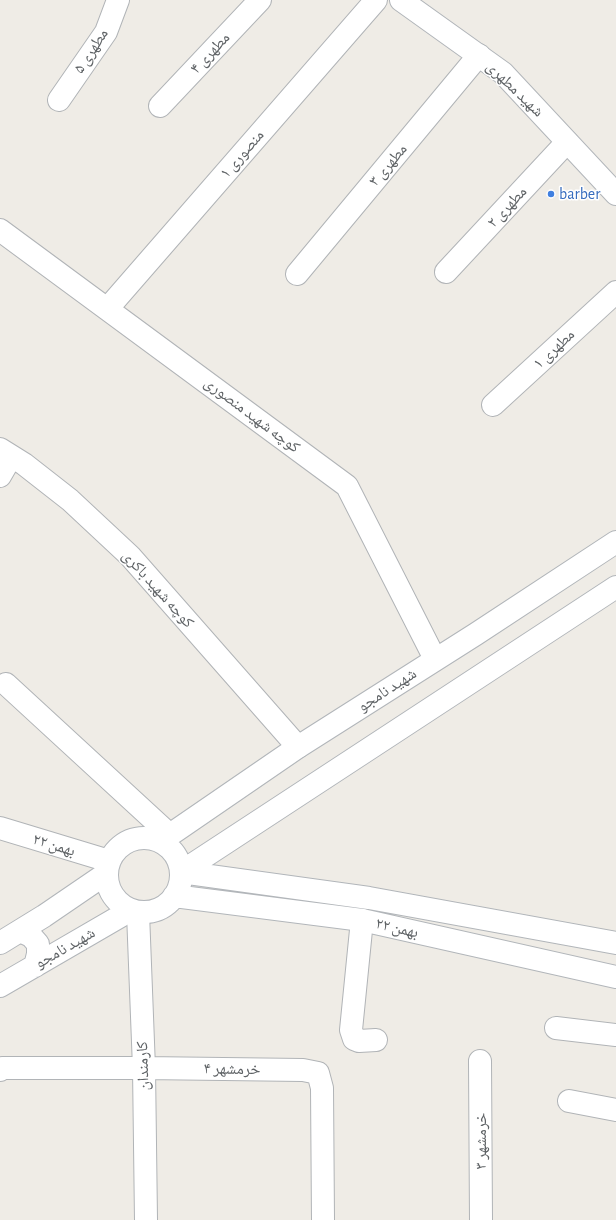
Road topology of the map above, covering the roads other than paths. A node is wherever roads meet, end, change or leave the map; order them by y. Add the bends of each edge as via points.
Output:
1 (118, 0) edge
2 (260, 0) edge
3 (376, 0) edge
4 (401, 0) edge
5 (479, 55) junction
6 (58, 100) dead end
7 (160, 106) dead end
8 (567, 142) junction
9 (616, 194) edge
10 (0, 230) edge
11 (446, 272) dead end
12 (297, 274) dead end
13 (616, 292) edge
14 (108, 308) junction
15 (493, 405) dead end
16 (6, 453) edge
17 (0, 476) edge
18 (616, 542) edge
19 (616, 587) edge
20 (435, 659) junction
21 (6, 684) dead end
22 (298, 747) junction
23 (0, 828) edge
24 (165, 838) junction
25 (108, 867) junction
26 (181, 872) junction
27 (174, 896) junction
28 (134, 911) junction
29 (362, 920) junction
30 (20, 931) junction
31 (616, 943) edge
32 (0, 944) edge
33 (35, 966) junction
34 (616, 977) edge
35 (0, 986) edge
36 (556, 1028) dead end
37 (616, 1035) edge
38 (376, 1040) dead end
39 (480, 1062) dead end
40 (144, 1068) junction
41 (0, 1070) edge
42 (569, 1102) dead end
43 (616, 1110) edge
44 (146, 1220) edge
45 (323, 1220) edge
46 (481, 1220) edge

1 - 6 street, مطهری ۵ via 106,32
2 - 7 street, مطهری ۴
3 - 14 street, منصوری ۱
4 - 5 street, شهید مطهری
5 - 8 street, شهید مطهری via 503,72
5 - 12 street, مطهری ۳
8 - 9 street, شهید مطهری
8 - 11 street, مطهری ۲
10 - 14 street, کوچه شهید منصوری
13 - 15 street, مطهری ۱
14 - 20 street, کوچه شهید منصوری via 347,486
16 - 17 street
16 - 22 street, کوچه شهید باکری via 70,500 130,556
18 - 20 street, شهید نامجو
19 - 26 street
20 - 22 street, شهید نامجو
21 - 24 street
22 - 24 street, شهید نامجو
23 - 25 street, ۲۲ بهمن
24 - 25 street via 136,838 124,842 115,851
24 - 26 street via 178,860
25 - 28 street via 108,884 113,895 121,904
25 - 30 street
26 - 27 street via 180,885
26 - 31 street, ۲۲ بهمن via 369,898
27 - 28 street via 165,905 147,913
27 - 29 street, ۲۲ بهمن
28 - 33 street, شهید نامجو
28 - 40 street, کارمندان
29 - 34 street, ۲۲ بهمن
29 - 38 street via 351,1030 354,1039
30 - 32 street
30 - 33 street via 31,936 38,944
33 - 35 street, شهید نامجو
36 - 37 street
39 - 46 street, خرمشهر ۳
40 - 41 street, خرمشهر ۴
40 - 44 street, کارمندان
40 - 45 street, خرمشهر ۴ via 303,1070 318,1073 322,1088
42 - 43 street

